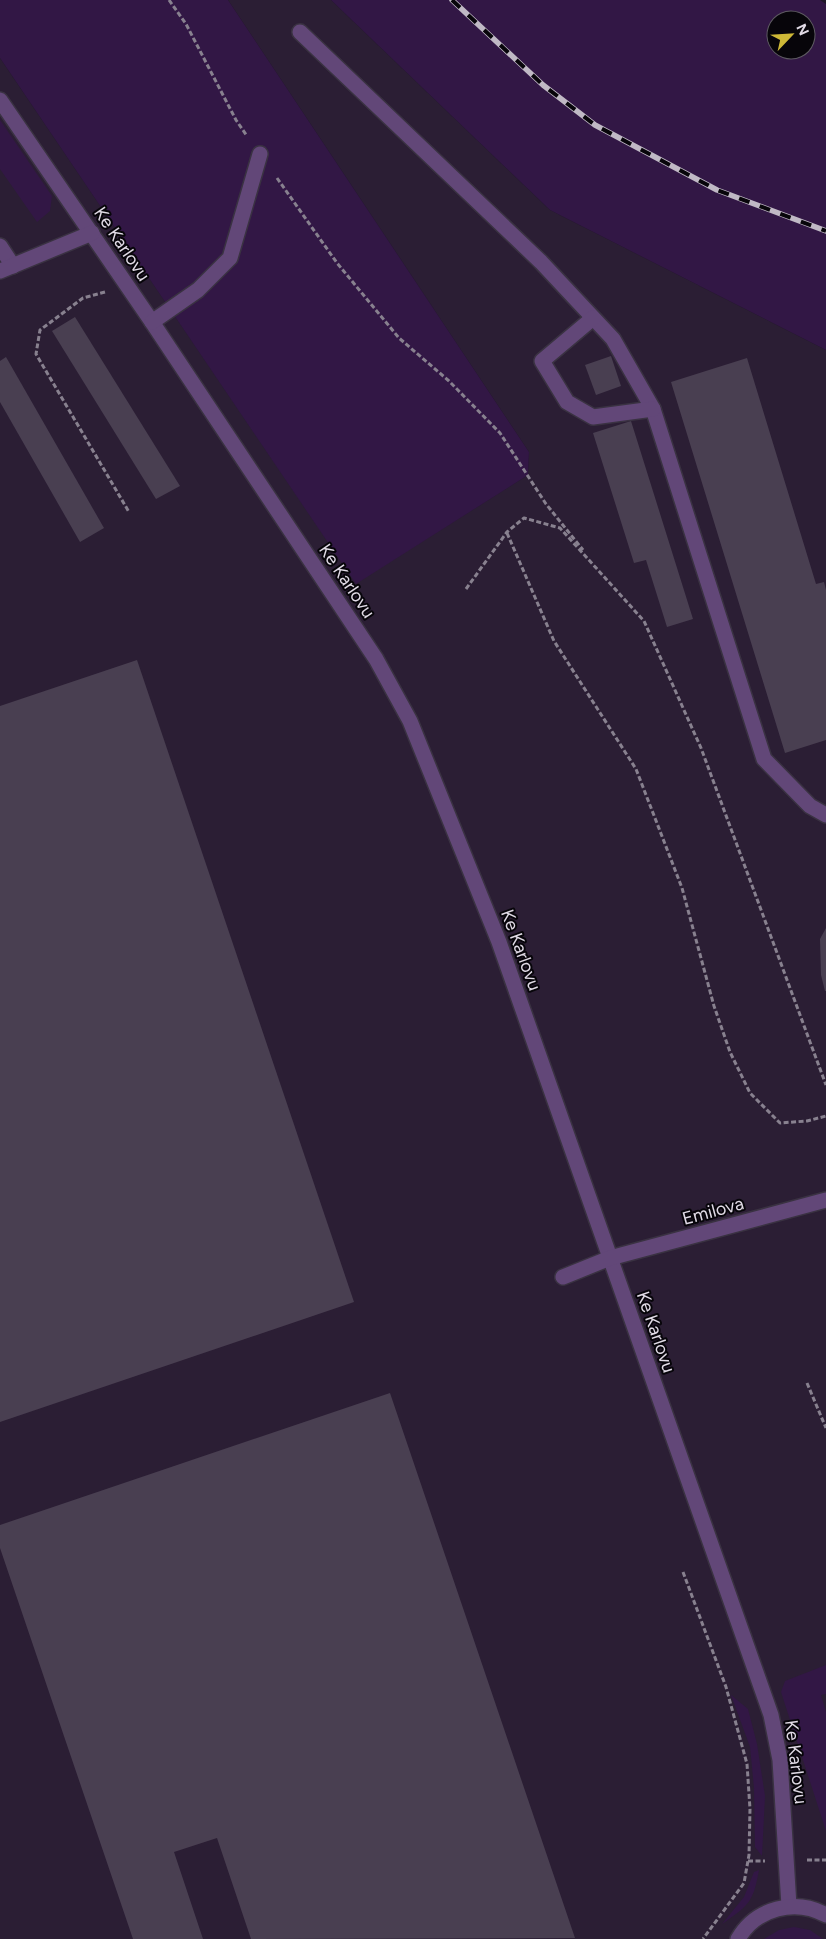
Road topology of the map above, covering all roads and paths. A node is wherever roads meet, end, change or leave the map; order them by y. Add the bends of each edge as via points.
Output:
1 (169, 0) edge
2 (300, 32) dead end
3 (0, 100) edge
4 (260, 154) junction
5 (92, 233) junction
6 (0, 246) edge
7 (6, 268) edge
8 (128, 286) junction
9 (593, 318) junction
10 (152, 322) junction
11 (653, 409) junction
12 (129, 512) dead end
13 (507, 532) junction
14 (612, 585) junction
15 (466, 588) dead end
16 (826, 815) edge
17 (826, 1085) edge
18 (826, 1116) edge
19 (826, 1200) edge
20 (610, 1258) junction
21 (563, 1277) dead end
22 (807, 1383) dead end
23 (826, 1428) edge
24 (683, 1572) dead end
25 (789, 1906) junction
26 (826, 1915) edge
27 (703, 1939) edge
28 (738, 1939) edge

1 - 4 path via 186,24 236,120
2 - 9 street via 534,255
3 - 5 street, Ke Karlovu
4 - 10 street via 230,258 198,290
4 - 14 path via 337,263 399,338 449,381 500,434 546,504
5 - 7 street
5 - 8 street, Ke Karlovu
6 - 7 street
8 - 10 street, Ke Karlovu
8 - 12 path via 83,298 64,311 40,330 36,354
9 - 11 street via 613,339
9 - 11 street via 542,361 566,402 593,417
10 - 20 street, Ke Karlovu via 376,659 410,721 499,942
11 - 16 street via 764,759 810,806
13 - 14 path via 524,518 560,528
13 - 15 path
13 - 18 path via 554,641 636,769 682,888 730,1052 750,1093 780,1123
14 - 17 path via 644,621 701,748
19 - 20 street, Emilova
20 - 21 street, Emilova
20 - 25 street, Ke Karlovu via 771,1715 780,1760
22 - 23 path
24 - 27 path via 731,1706 747,1764 750,1809 749,1855 744,1883
25 - 26 street
25 - 28 street via 758,1917

